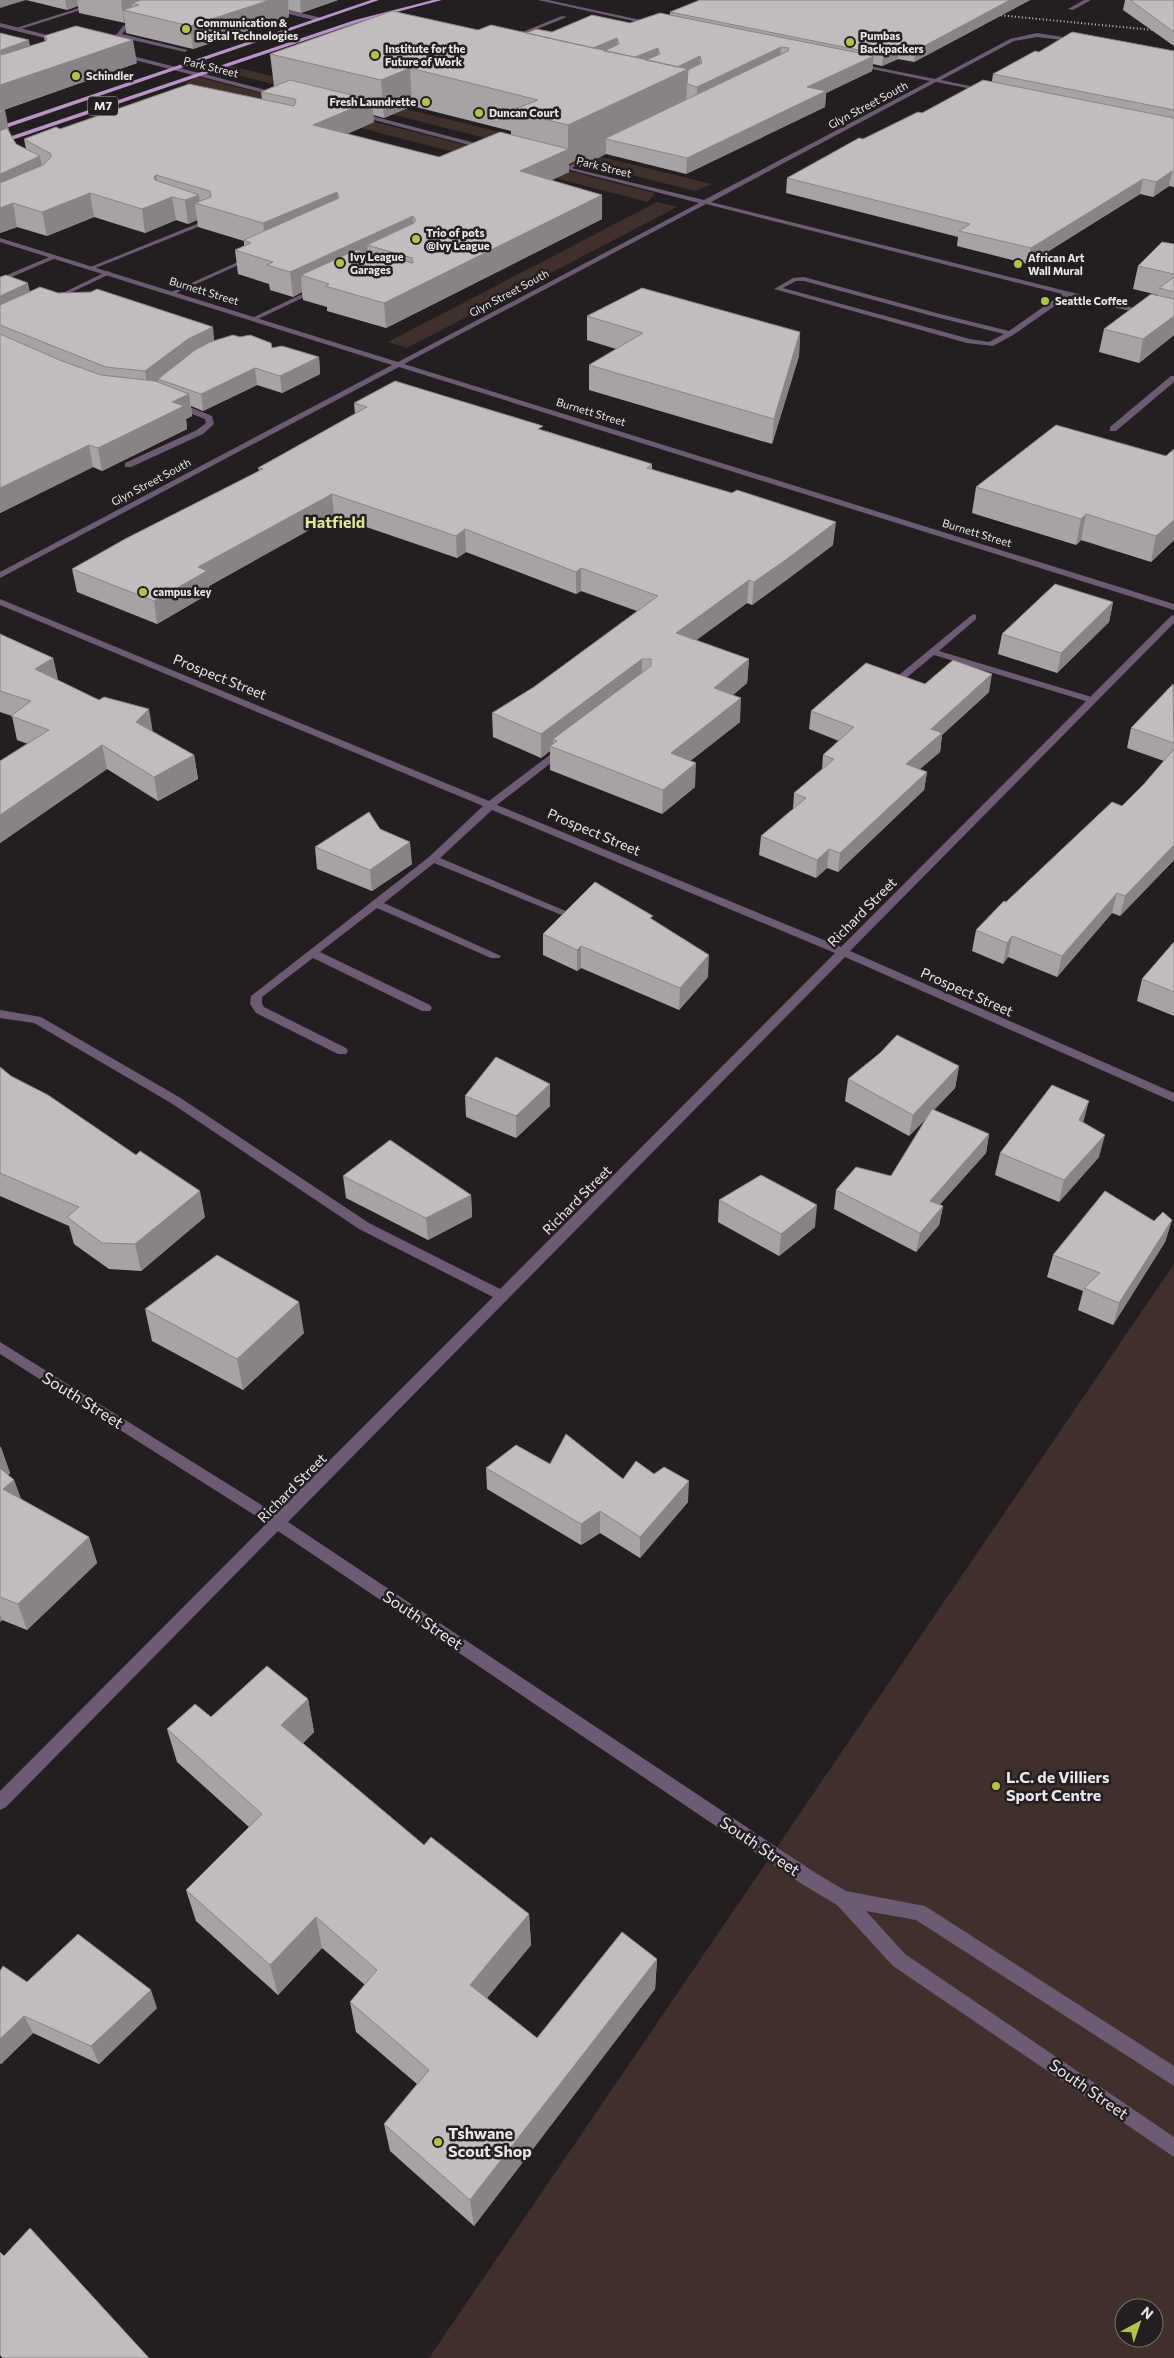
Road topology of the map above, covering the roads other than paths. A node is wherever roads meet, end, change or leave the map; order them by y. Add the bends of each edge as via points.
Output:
1 (376, 0) edge
2 (438, 0) edge
3 (540, 0) edge
4 (1088, 0) edge
5 (263, 7) dead end
6 (84, 8) dead end
7 (1071, 9) dead end
8 (564, 17) dead end
9 (149, 18) edge
10 (318, 19) junction
11 (660, 24) edge
12 (2, 27) edge
13 (16, 29) junction
14 (119, 35) junction
15 (1082, 41) edge
16 (69, 42) edge
17 (501, 42) edge
18 (94, 44) edge
19 (185, 50) edge
20 (115, 54) edge
21 (852, 63) edge
22 (173, 68) junction
23 (197, 74) junction
24 (938, 81) junction
25 (994, 92) edge
26 (276, 104) edge
27 (349, 112) edge
28 (0, 128) edge
29 (8, 139) junction
30 (0, 142) edge
31 (13, 146) edge
32 (491, 149) edge
33 (602, 151) edge
34 (548, 163) edge
35 (568, 168) junction
36 (704, 203) junction
37 (201, 214) edge
38 (0, 240) edge
39 (259, 254) edge
40 (54, 257) junction
41 (91, 268) junction
42 (108, 274) junction
43 (0, 280) edge
44 (323, 286) edge
45 (172, 293) junction
46 (1068, 293) junction
47 (47, 302) edge
48 (254, 319) junction
49 (1174, 320) edge
50 (1010, 333) junction
51 (399, 363) junction
52 (1174, 378) edge
53 (168, 402) edge
54 (1113, 429) dead end
55 (128, 466) dead end
56 (0, 575) edge
57 (0, 602) edge
58 (1174, 607) edge
59 (973, 617) dead end
60 (1174, 618) edge
61 (932, 652) junction
62 (897, 681) edge
63 (1092, 700) junction
64 (570, 744) edge
65 (492, 804) junction
66 (433, 859) junction
67 (376, 902) junction
68 (563, 912) edge
69 (843, 952) junction
70 (312, 953) junction
71 (495, 956) dead end
72 (426, 1008) dead end
73 (0, 1014) edge
74 (342, 1051) dead end
75 (1174, 1098) edge
76 (503, 1296) junction
77 (0, 1347) edge
78 (278, 1523) junction
79 (0, 1802) edge
80 (843, 1899) junction
81 (1174, 2077) edge
82 (1174, 2148) edge

1 - 10 main road, M7
2 - 23 main road, M7 via 365,18
3 - 11 street
4 - 7 street
5 - 10 street
6 - 13 street
8 - 17 street
9 - 14 street via 125,27
10 - 22 main road, M7
12 - 13 street
13 - 16 street
14 - 18 street
14 - 19 street
15 - 24 street, Glyn Street South via 1030,35 1012,40
20 - 22 street, Park Street
21 - 24 street
22 - 23 street, Park Street
22 - 28 main road, M7
23 - 26 street, Park Street via 283,98
23 - 29 main road, M7
24 - 25 street
24 - 36 street, Glyn Street South
27 - 32 street
29 - 30 main road, M7
29 - 31 street
33 - 35 street
34 - 35 street, Park Street
35 - 36 street, Park Street
36 - 46 street, Park Street
36 - 51 street, Glyn Street South
37 - 41 street via 210,219
38 - 40 street, Burnett Street
39 - 45 street
40 - 41 street, Burnett Street
40 - 43 street
41 - 42 street, Burnett Street
42 - 45 street, Burnett Street
42 - 47 street
44 - 48 street
45 - 48 street, Burnett Street
46 - 49 street, Park Street
46 - 50 street
48 - 51 street, Burnett Street
50 - 50 street via 990,344 970,342 777,289 795,279 810,280
51 - 56 street, Glyn Street South
51 - 58 street, Burnett Street
52 - 54 street
53 - 55 street via 208,418 210,424 200,432
57 - 65 street, Prospect Street
59 - 61 street
60 - 63 street, Richard Street
61 - 62 street
61 - 63 street
63 - 69 street, Richard Street
64 - 65 street
65 - 66 street
65 - 69 street, Prospect Street
66 - 67 street
66 - 68 street
67 - 70 street
67 - 71 street
69 - 75 street, Prospect Street
69 - 76 street, Richard Street
70 - 72 street
70 - 74 street via 257,996 256,1004 260,1010
73 - 76 street via 37,1020 175,1100 364,1226
76 - 78 street, Richard Street
77 - 78 street, South Street
78 - 79 street, Richard Street
78 - 80 street, South Street
80 - 81 street, South Street via 919,1912
80 - 82 street, South Street via 899,1960

